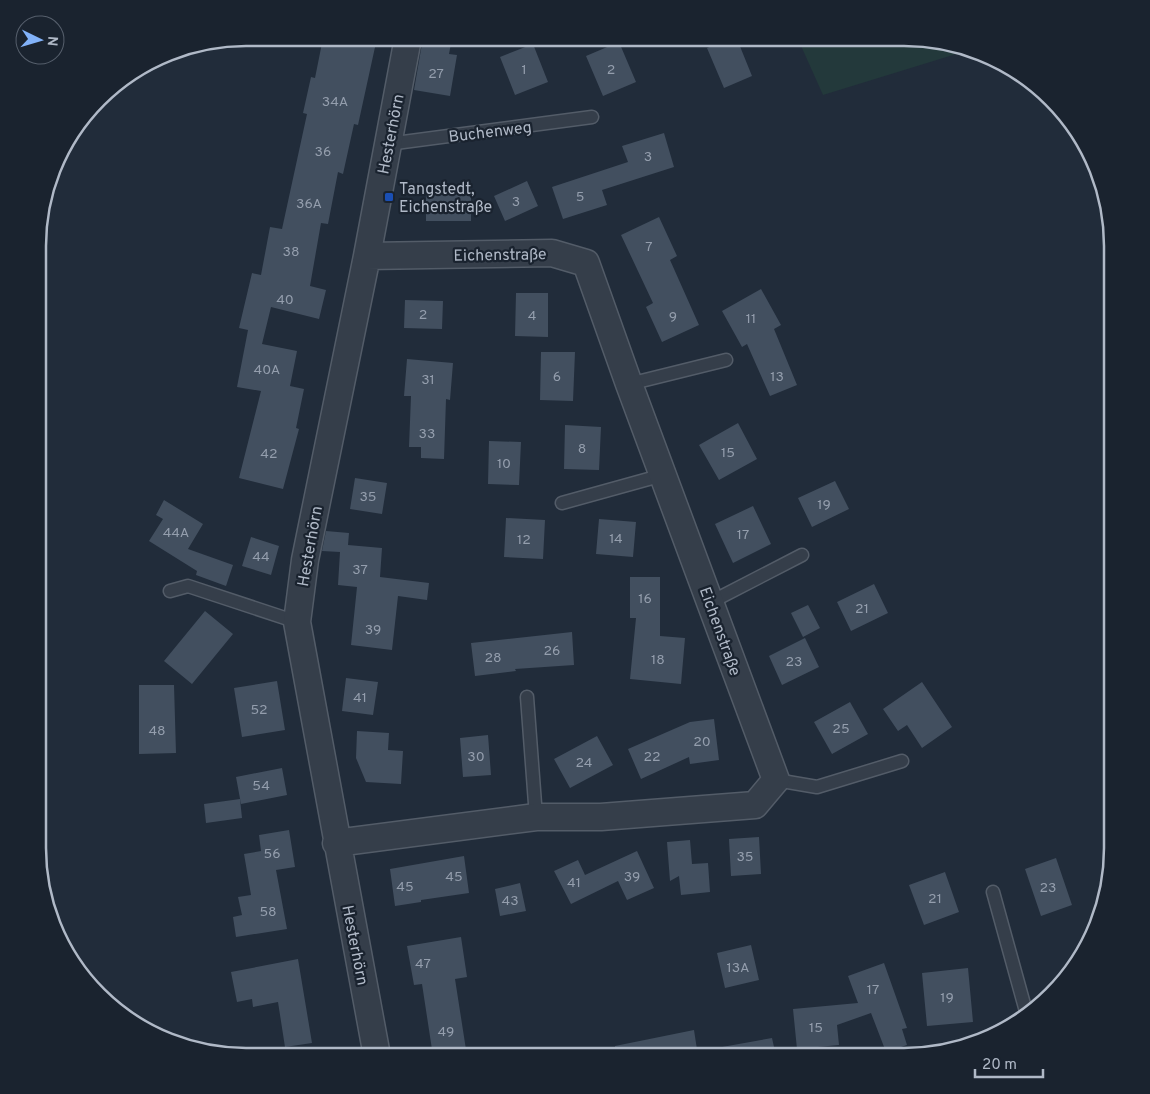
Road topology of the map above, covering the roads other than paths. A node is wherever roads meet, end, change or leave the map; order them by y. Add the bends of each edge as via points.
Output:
1 (406, 46) edge
2 (592, 117) dead end
3 (388, 144) junction
4 (367, 256) junction
5 (726, 360) dead end
6 (629, 384) junction
7 (663, 475) junction
8 (562, 503) dead end
9 (802, 555) dead end
10 (170, 591) dead end
11 (711, 602) junction
12 (297, 622) junction
13 (527, 697) dead end
14 (902, 761) dead end
15 (776, 780) junction
16 (536, 817) junction
17 (336, 843) junction
18 (993, 892) dead end
19 (1025, 1006) edge
20 (375, 1048) edge

1 - 3 street, Hesterhörn
2 - 3 lane, Buchenweg
3 - 4 street, Hesterhörn
4 - 6 street, Eichenstraße via 552,253 586,263
4 - 12 street, Hesterhörn via 305,560
5 - 6 lane
6 - 7 street, Eichenstraße
7 - 8 lane
7 - 11 street, Eichenstraße
9 - 11 lane
10 - 12 lane via 188,586
11 - 15 street, Eichenstraße
12 - 17 street, Hesterhörn
13 - 16 lane
14 - 15 lane via 817,787
15 - 16 street via 756,805 601,817
16 - 17 street
17 - 20 street, Hesterhörn
18 - 19 lane

